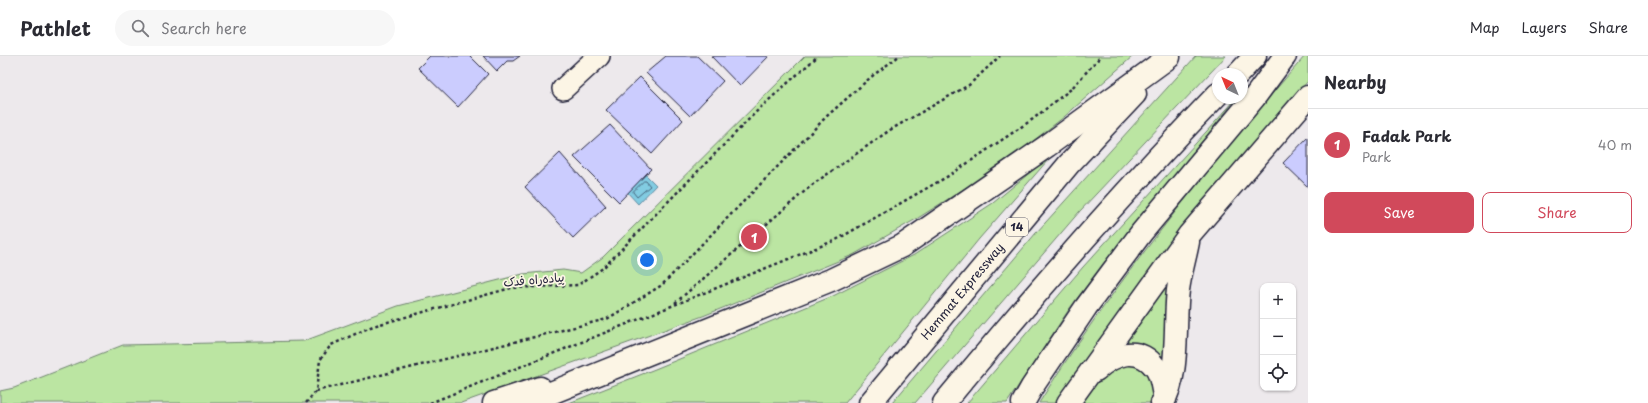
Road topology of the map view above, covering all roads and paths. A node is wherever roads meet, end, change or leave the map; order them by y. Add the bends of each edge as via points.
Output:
1 (599, 56) edge
2 (818, 56) edge
3 (899, 56) edge
4 (1000, 56) edge
5 (1102, 56) edge
6 (1255, 56) edge
7 (1285, 56) edge
8 (1170, 57) edge
9 (1244, 68) edge
10 (563, 89) dead end
11 (1308, 97) edge
12 (1212, 100) edge
13 (1189, 235) junction
14 (672, 305) junction
15 (669, 345) junction
16 (1082, 383) junction
17 (316, 391) junction
18 (1163, 401) edge
19 (306, 403) edge
20 (430, 403) edge
21 (494, 403) edge
22 (526, 403) edge
23 (870, 403) edge
24 (944, 403) edge
25 (1023, 403) edge
26 (1068, 403) edge

1 - 10 street
2 - 17 path, پیاده‌راه فدک via 761,107 603,268 578,285 511,288 373,326 331,345 320,360
3 - 17 path via 827,116 662,285 608,319
4 - 14 path via 969,85 890,130 812,185
5 - 14 path via 1071,89 1033,119 943,179 836,240
6 - 9 main road
7 - 25 main road via 1254,98 1142,232 1086,307
8 - 15 main road via 902,246 831,280
8 - 23 main road, Hemmat Expressway / 14 via 1070,164
11 - 13 main road
12 - 24 main road via 1074,250
13 - 16 main road
13 - 18 main road via 1178,290 1174,364
14 - 20 path
15 - 21 main road
15 - 22 main road
16 - 18 main road via 1109,360 1129,352 1143,356 1155,367 1160,378
16 - 26 main road
17 - 19 path

